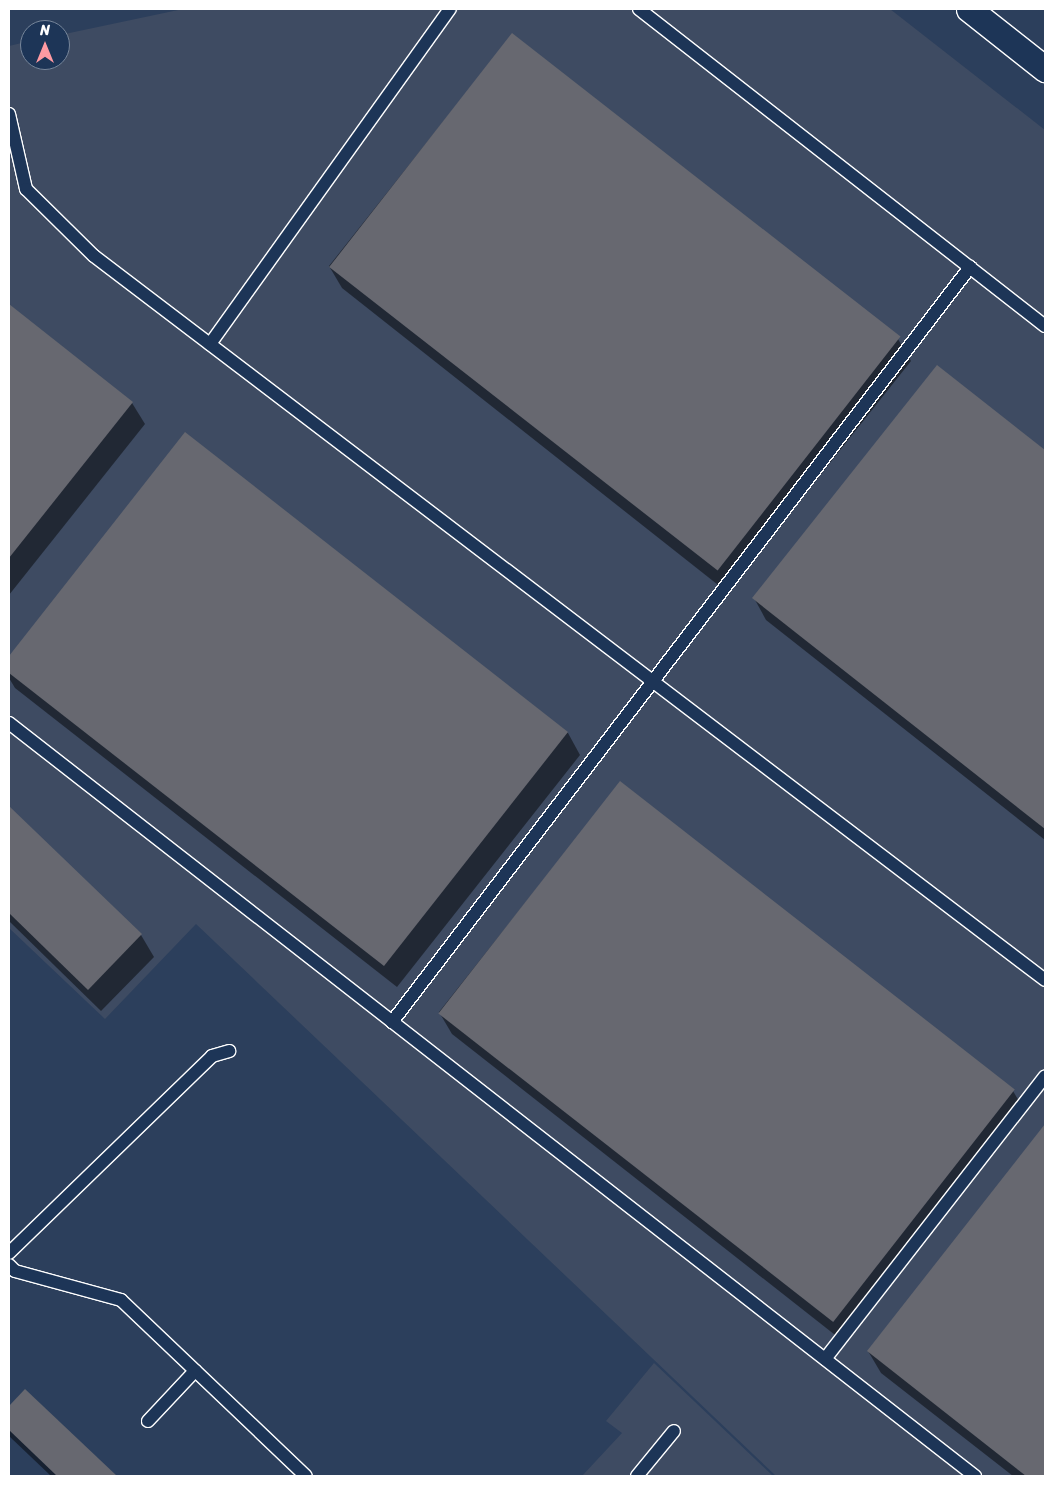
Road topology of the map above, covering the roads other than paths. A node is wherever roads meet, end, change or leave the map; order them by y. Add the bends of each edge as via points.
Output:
1 (450, 9) edge
2 (638, 9) edge
3 (969, 9) edge
4 (1045, 69) edge
5 (9, 114) edge
6 (970, 267) junction
7 (1045, 326) edge
8 (210, 344) junction
9 (653, 682) junction
10 (9, 723) edge
11 (1045, 980) edge
12 (392, 1022) junction
13 (229, 1051) dead end
14 (1045, 1076) edge
15 (9, 1253) edge
16 (9, 1265) edge
17 (825, 1359) junction
18 (195, 1371) junction
19 (148, 1421) dead end
20 (674, 1431) dead end
21 (300, 1474) edge
22 (637, 1476) edge
23 (975, 1476) edge

1 - 8 lane
2 - 6 lane
3 - 4 street
5 - 8 lane via 26,189 94,256
6 - 7 lane
6 - 9 lane
8 - 9 lane
9 - 11 lane
9 - 12 lane
10 - 12 lane
12 - 17 lane
13 - 15 lane via 212,1056
14 - 17 lane
16 - 18 lane via 14,1271 121,1300
17 - 23 lane
18 - 19 lane
18 - 21 lane
20 - 22 lane

